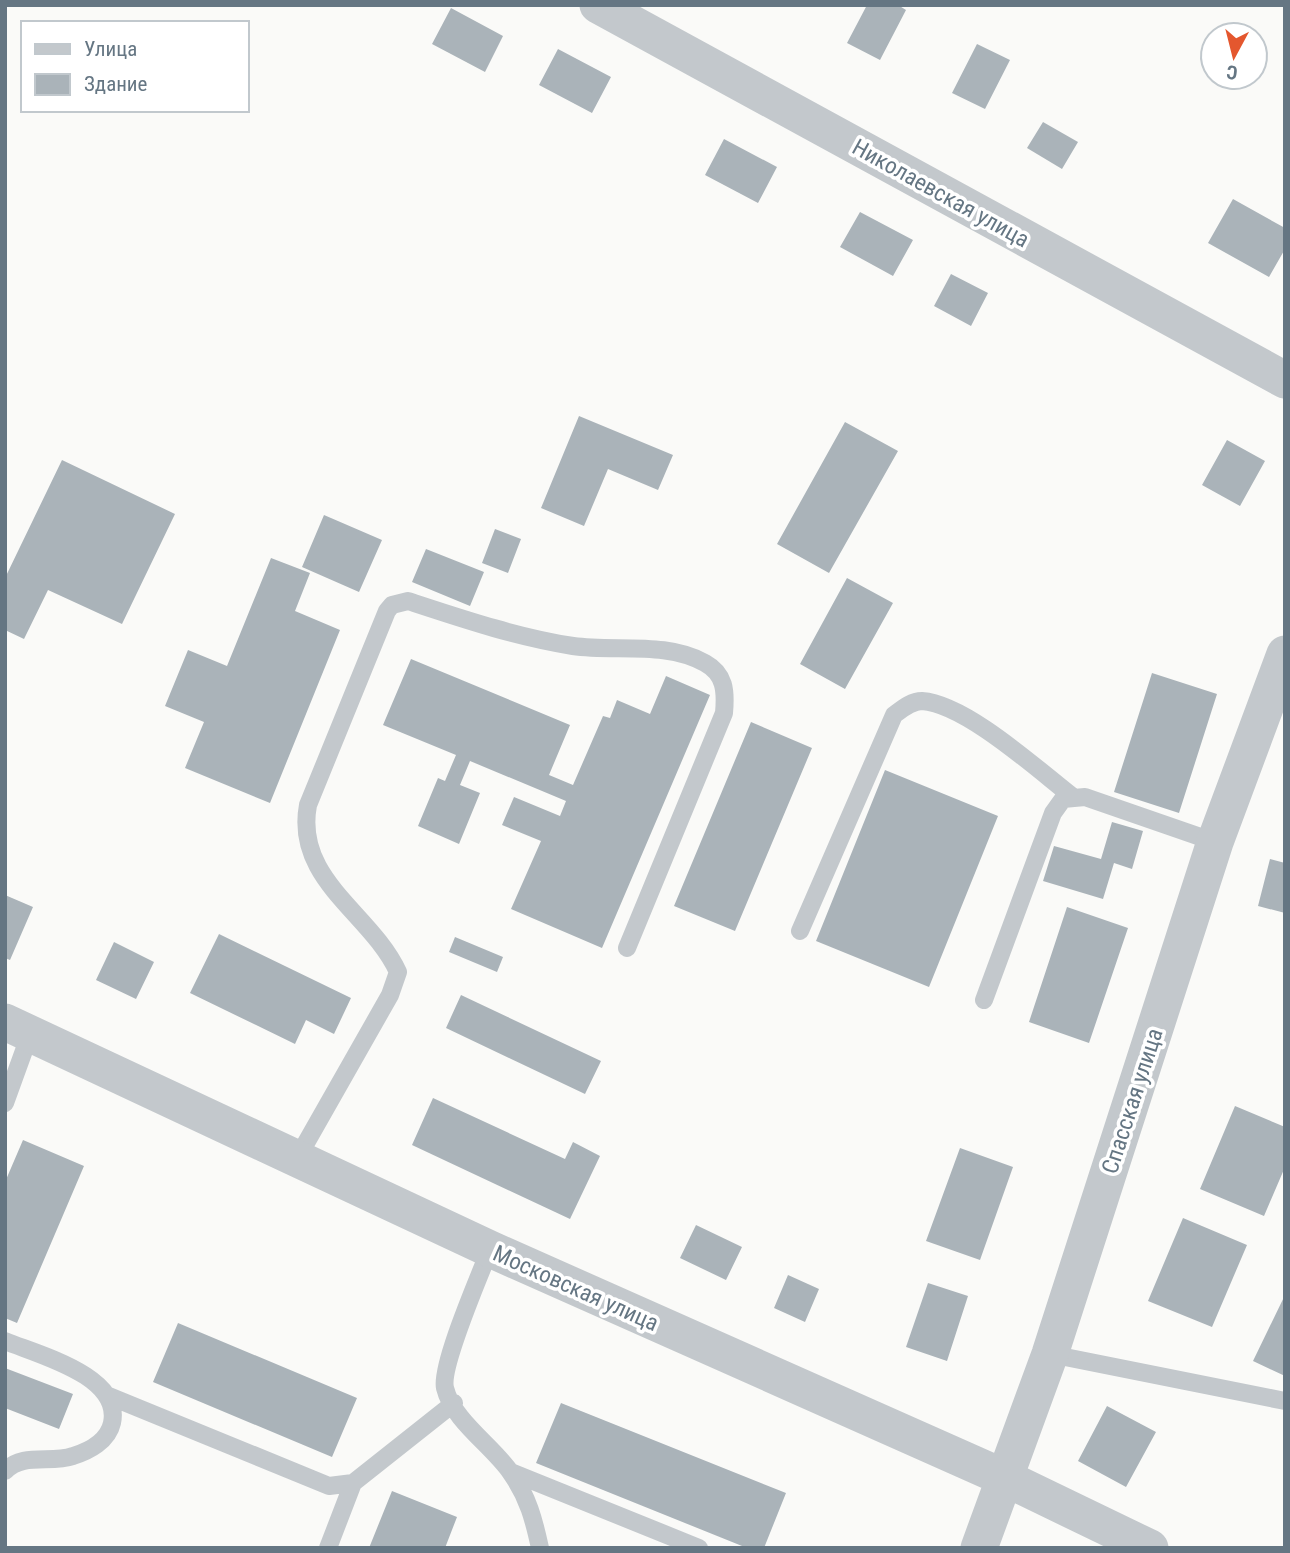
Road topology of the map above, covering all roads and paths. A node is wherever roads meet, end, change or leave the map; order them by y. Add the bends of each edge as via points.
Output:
1 (598, 5) edge
2 (1285, 380) edge
3 (1285, 654) edge
4 (1073, 797) junction
5 (1215, 842) junction
6 (800, 931) dead end
7 (628, 948) dead end
8 (984, 1000) dead end
9 (18, 1028) edge
10 (5, 1103) edge
11 (298, 1157) junction
12 (490, 1249) junction
13 (5, 1341) edge
14 (1050, 1354) junction
15 (109, 1396) junction
16 (1285, 1401) edge
17 (454, 1403) junction
18 (5, 1471) edge
19 (511, 1472) junction
20 (1005, 1478) junction
21 (353, 1483) junction
22 (328, 1548) edge
23 (540, 1548) edge
24 (699, 1548) edge
25 (979, 1548) edge
26 (1150, 1548) edge

1 - 2 street, Николаевская улица
3 - 5 street, Спасская улица
4 - 5 lane via 1085,797
4 - 6 lane via 959,713 920,701 909,704 894,715
4 - 8 lane via 1063,799 1053,813
5 - 14 street, Спасская улица
7 - 11 lane via 724,713 726,691 718,672 679,653 576,646 513,635 408,601 392,605 305,820 313,861 398,972 390,995
9 - 10 lane
9 - 11 street, Московская улица
11 - 12 street, Московская улица
12 - 17 lane via 450,1359 446,1388
12 - 20 street, Московская улица
13 - 15 lane via 81,1373
14 - 16 lane
14 - 20 street, Спасская улица
15 - 18 lane via 114,1413 110,1431 96,1445 71,1457 21,1461
15 - 21 lane via 329,1486
17 - 19 lane via 464,1422
17 - 21 lane
19 - 23 lane via 532,1510
19 - 24 lane
20 - 25 street, Спасская улица
20 - 26 street, Московская улица
21 - 22 lane

